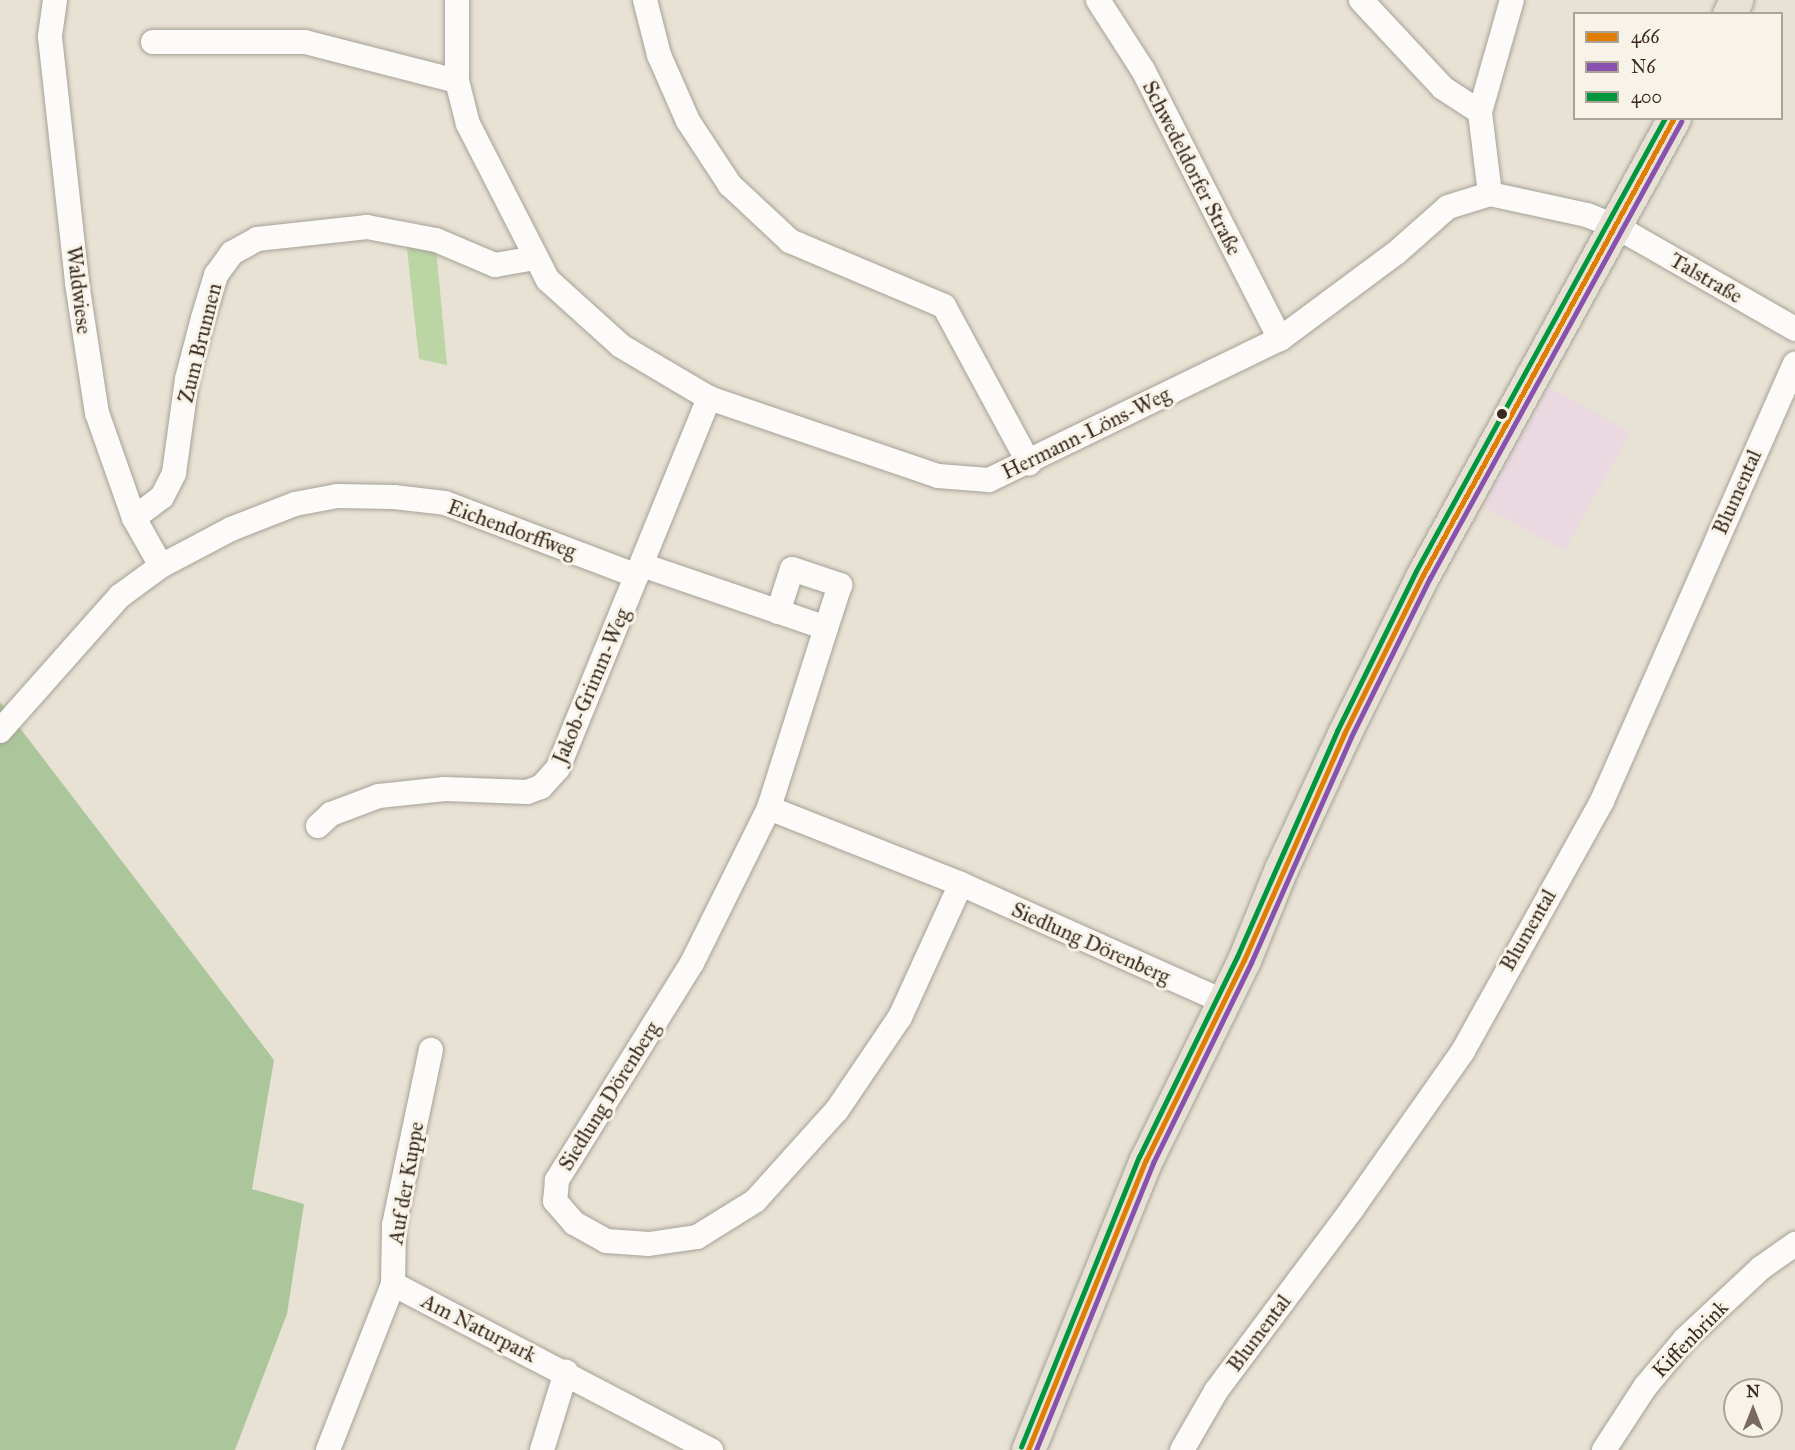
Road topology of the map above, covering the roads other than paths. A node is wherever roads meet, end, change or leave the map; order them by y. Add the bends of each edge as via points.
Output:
1 (55, 0) edge
2 (457, 0) edge
3 (645, 0) edge
4 (1098, 0) edge
5 (1361, 0) edge
6 (1512, 0) edge
7 (153, 42) dead end
8 (457, 81) junction
9 (1480, 112) junction
10 (1673, 120) edge
11 (1490, 194) junction
12 (1617, 227) junction
13 (535, 258) junction
14 (1795, 329) edge
15 (1280, 339) junction
16 (1795, 364) edge
17 (709, 398) junction
18 (1029, 463) junction
19 (134, 518) junction
20 (161, 566) junction
21 (639, 571) junction
22 (778, 612) junction
23 (826, 628) junction
24 (0, 731) edge
25 (770, 808) junction
26 (318, 826) dead end
27 (961, 884) junction
28 (1222, 1001) junction
29 (431, 1050) dead end
30 (1795, 1244) edge
31 (393, 1284) junction
32 (566, 1372) junction
33 (328, 1450) edge
34 (542, 1450) edge
35 (711, 1450) edge
36 (1028, 1450) edge
37 (1182, 1450) edge
38 (1604, 1450) edge

1 - 19 street, Waldwiese via 50,37 80,304 97,413
2 - 8 street, Hermann-Löns-Weg
3 - 18 street via 658,56 688,121 730,185 790,242 944,306
4 - 15 street, Schwedeldorfer Straße via 1143,70
5 - 9 street via 1443,88
6 - 9 street
7 - 8 street via 305,42
8 - 13 street, Hermann-Löns-Weg via 468,124
9 - 11 street
10 - 12 main road
11 - 12 street, Hermann-Löns-Weg via 1579,214
11 - 15 street, Hermann-Löns-Weg via 1448,207 1396,253
12 - 14 street, Talstraße
12 - 28 main road via 1424,575 1344,734
13 - 17 street, Hermann-Löns-Weg via 548,280 621,346
13 - 19 street, Zum Brunnen via 495,265 436,240 367,227 257,239 232,253 216,275 203,318 187,379 174,473 162,497
15 - 18 street, Hermann-Löns-Weg
16 - 37 street, Blumental via 1602,801 1463,1051 1352,1209 1216,1391
17 - 18 street, Hermann-Löns-Weg via 938,476 989,480
17 - 21 street, Jakob-Grimm-Weg
19 - 20 street, Waldwiese
20 - 21 street, Eichendorffweg via 231,529 295,504 338,496 445,503
20 - 24 street, Eichendorffweg via 120,596
21 - 22 street
21 - 26 street, Jakob-Grimm-Weg via 569,748 541,787 517,794 445,789 379,796 331,814
22 - 23 street
22 - 23 street, Siedlung Dörenberg via 792,569 840,585
23 - 25 street, Siedlung Dörenberg
25 - 27 street, Siedlung Dörenberg
25 - 27 street, Siedlung Dörenberg via 692,963 557,1180 555,1201 574,1223 606,1241 648,1244 697,1237 755,1201 837,1110 900,1017
27 - 28 street, Siedlung Dörenberg
28 - 36 main road via 1146,1160
29 - 31 street, Auf der Kuppe via 394,1225
30 - 38 street, Kiffenbrink via 1761,1268 1685,1339 1645,1388
31 - 32 street, Am Naturpark
31 - 33 street, Auf der Kuppe
32 - 34 street
32 - 35 street, Am Naturpark

